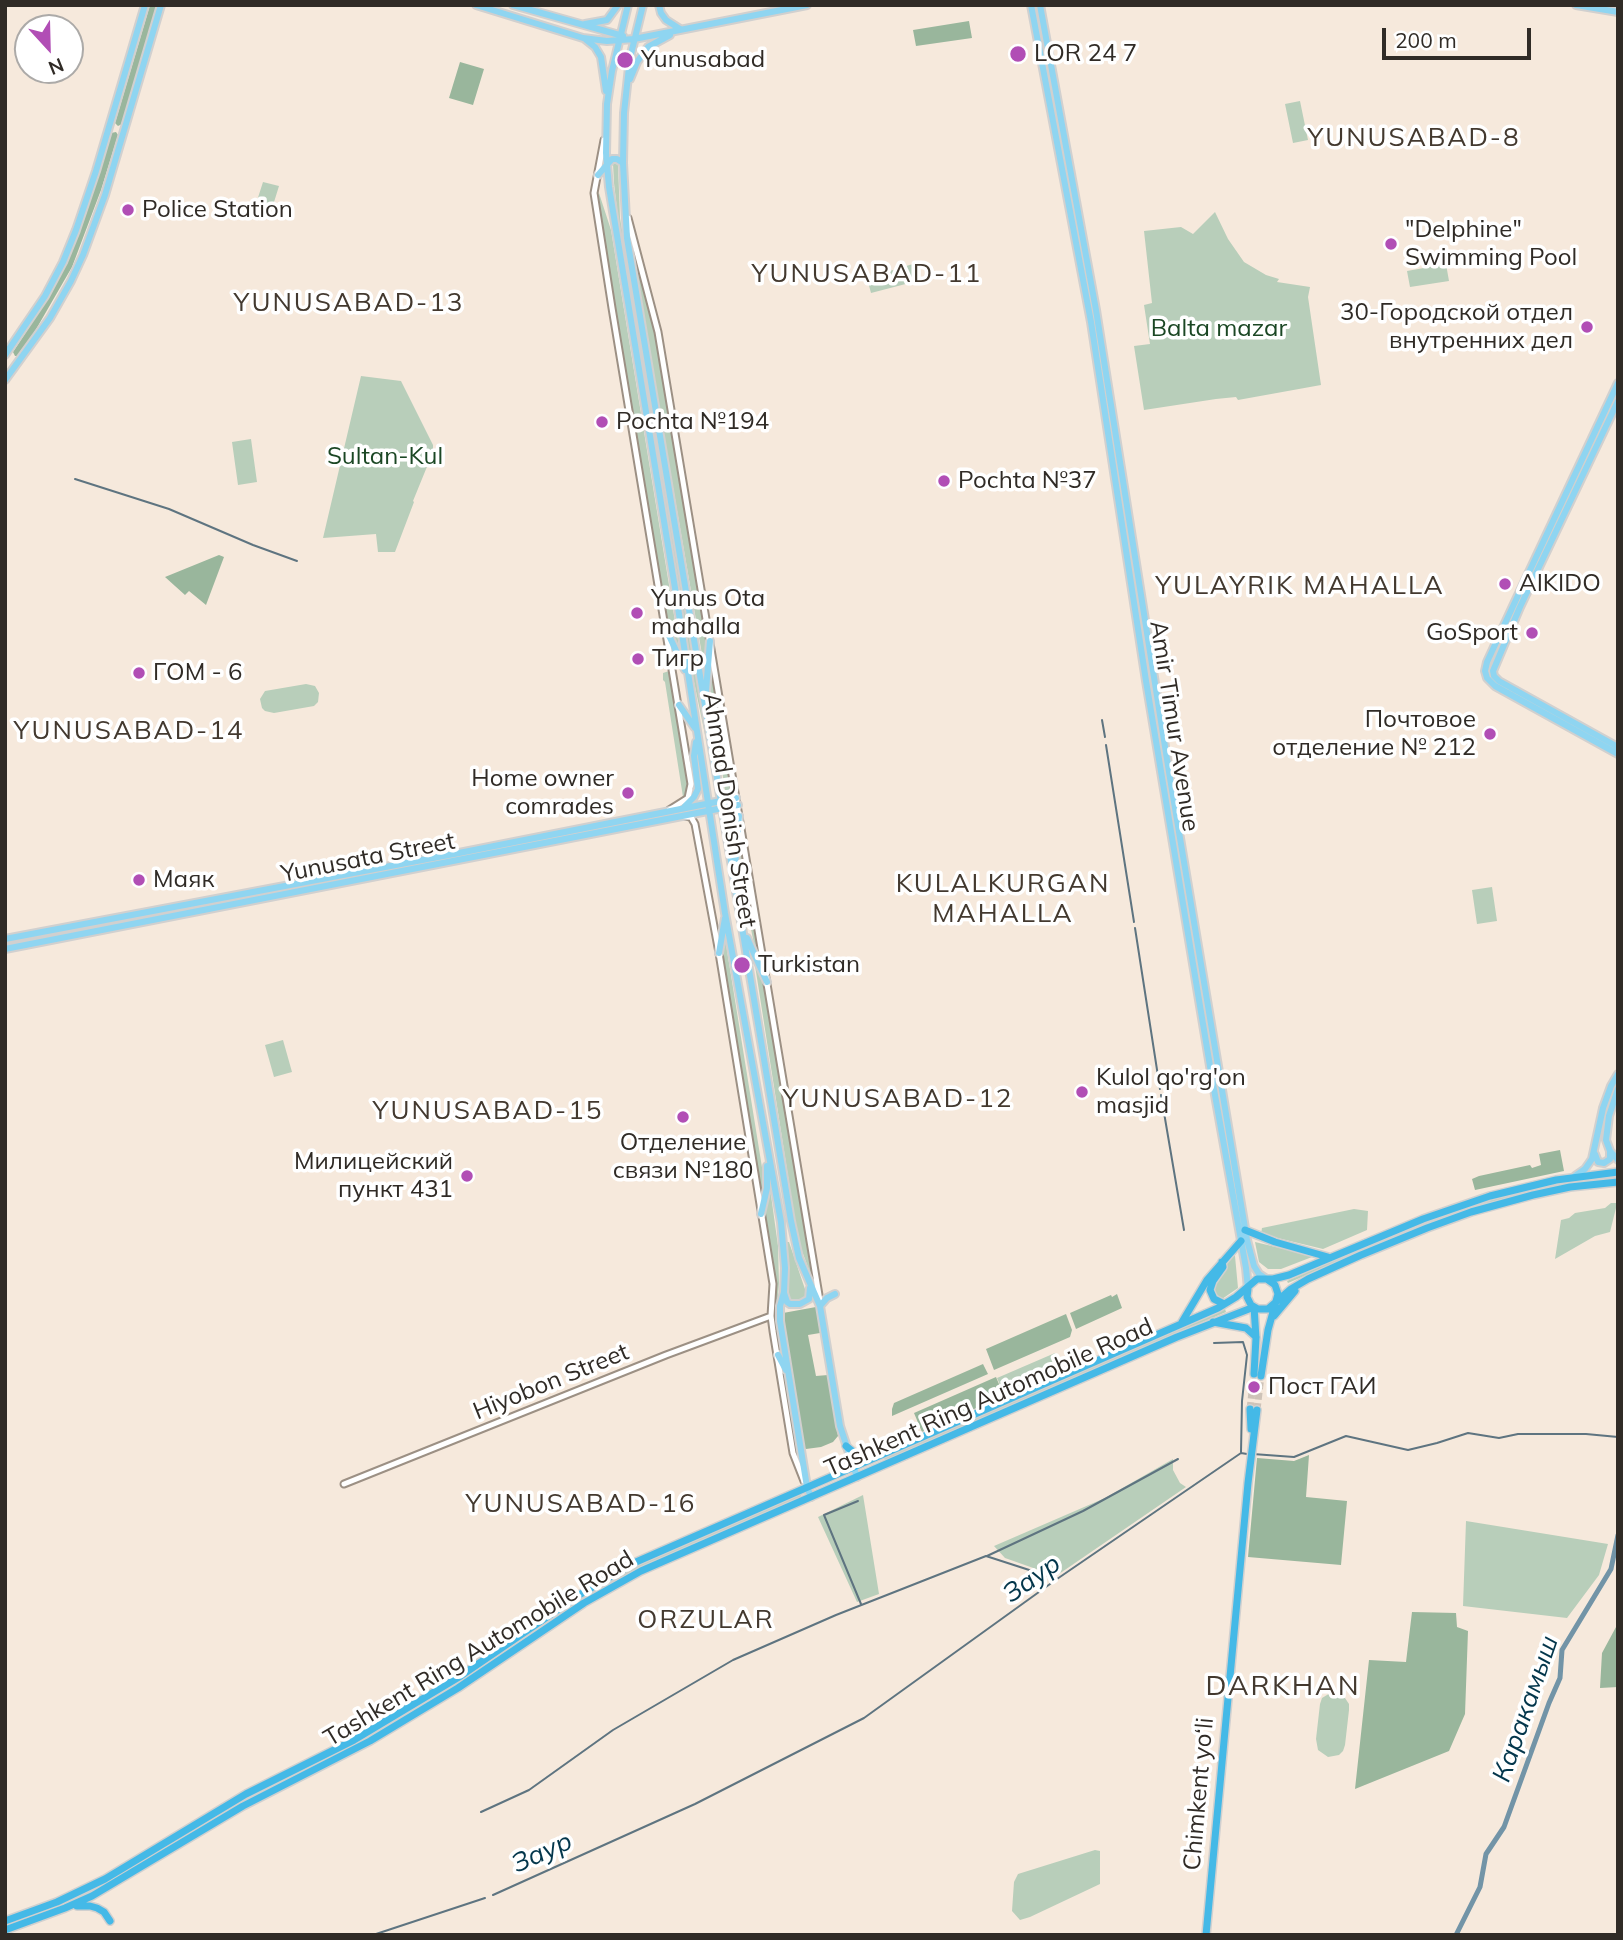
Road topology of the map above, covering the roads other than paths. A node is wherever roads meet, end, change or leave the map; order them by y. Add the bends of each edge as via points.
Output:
1 (145, 5) edge
2 (161, 5) edge
3 (476, 5) edge
4 (513, 5) edge
5 (628, 5) edge
6 (643, 5) edge
7 (659, 5) edge
8 (807, 5) edge
9 (1031, 5) edge
10 (1040, 5) edge
11 (1576, 5) edge
12 (617, 6) edge
13 (1618, 12) edge
14 (580, 25) junction
15 (682, 30) junction
16 (583, 37) junction
17 (620, 38) junction
18 (635, 39) junction
19 (626, 87) junction
20 (607, 104) junction
21 (606, 127) junction
22 (107, 133) junction
23 (122, 136) junction
24 (607, 163) junction
25 (623, 163) junction
26 (598, 175) junction
27 (624, 202) junction
28 (5, 355) edge
29 (18, 364) junction
30 (5, 380) edge
31 (1618, 383) edge
32 (1618, 401) edge
33 (1517, 606) junction
34 (666, 628) junction
35 (710, 641) junction
36 (690, 681) junction
37 (705, 700) junction
38 (679, 705) junction
39 (1549, 713) junction
40 (697, 732) junction
41 (1618, 747) edge
42 (1618, 754) edge
43 (737, 801) junction
44 (722, 804) junction
45 (709, 807) junction
46 (667, 811) junction
47 (681, 812) junction
48 (739, 816) junction
49 (734, 875) junction
50 (725, 913) junction
51 (743, 930) junction
52 (5, 939) edge
53 (5, 949) edge
54 (719, 953) junction
55 (767, 982) junction
56 (1618, 1073) edge
57 (1618, 1089) edge
58 (1610, 1151) junction
59 (1595, 1152) junction
60 (767, 1154) junction
61 (1618, 1160) edge
62 (1618, 1172) edge
63 (1573, 1177) junction
64 (1618, 1182) edge
65 (1513, 1189) junction
66 (1516, 1199) junction
67 (761, 1214) junction
68 (1245, 1230) junction
69 (1241, 1241) junction
70 (1329, 1257) junction
71 (1222, 1262) junction
72 (1267, 1279) junction
73 (1308, 1279) junction
74 (810, 1285) junction
75 (1248, 1289) junction
76 (784, 1292) junction
77 (835, 1294) dead end
78 (1276, 1303) junction
79 (1224, 1304) junction
80 (820, 1306) junction
81 (1254, 1307) junction
82 (1232, 1315) junction
83 (771, 1316) junction
84 (1213, 1322) junction
85 (1181, 1323) junction
86 (1269, 1323) junction
87 (1256, 1325) junction
88 (1256, 1338) junction
89 (778, 1355) junction
90 (788, 1375) junction
91 (1254, 1410) tunnel mouth
92 (845, 1443) junction
93 (880, 1455) junction
94 (853, 1467) junction
95 (857, 1477) junction
96 (344, 1484) dead end
97 (807, 1488) junction
98 (811, 1497) junction
99 (538, 1623) junction
100 (542, 1631) junction
101 (306, 1765) junction
102 (310, 1773) junction
103 (65, 1908) junction
104 (110, 1920) dead end
105 (5, 1921) edge
106 (5, 1930) edge
107 (1206, 1935) edge

1 - 22 main road
2 - 23 main road
3 - 16 main road
4 - 14 main road
5 - 17 main road, Ahmad Donish Street
6 - 18 main road, Ahmad Donish Street
7 - 15 main road via 666,20
8 - 15 main road
9 - 69 main road, Amir Timur Avenue via 1091,322
10 - 68 main road, Amir Timur Avenue via 1096,310
11 - 13 main road
12 - 14 main road via 607,20
14 - 17 main road
15 - 18 main road
15 - 19 main road via 648,47
16 - 17 main road
16 - 20 main road via 601,57
17 - 18 main road
17 - 20 main road, Ahmad Donish Street
18 - 19 main road, Ahmad Donish Street
19 - 25 main road, Ahmad Donish Street
20 - 21 main road, Ahmad Donish Street
21 - 24 main road, Ahmad Donish Street
21 - 26 street, Ahmad Donish Street
22 - 23 main road via 117,129
22 - 28 main road via 68,251 39,306
23 - 29 main road via 79,264
24 - 25 main road via 615,158
24 - 26 main road
24 - 36 main road, Ahmad Donish Street
25 - 27 main road, Ahmad Donish Street
26 - 34 street, Ahmad Donish Street via 594,194
27 - 35 street, Ahmad Donish Street via 658,332
27 - 37 main road, Ahmad Donish Street
28 - 29 main road
29 - 30 main road
31 - 33 main road
32 - 33 main road
33 - 39 main road via 1487,662 1486,676 1494,686
34 - 36 main road
34 - 38 street, Ahmad Donish Street
35 - 37 main road
35 - 43 street, Ahmad Donish Street
36 - 40 main road, Ahmad Donish Street
37 - 44 main road, Ahmad Donish Street
38 - 40 main road
38 - 46 street, Ahmad Donish Street via 691,784 688,798
39 - 41 main road
39 - 42 main road
40 - 45 main road, Ahmad Donish Street
40 - 47 main road via 698,789
43 - 44 main road, Yunusata Street
43 - 48 street, Ahmad Donish Street
44 - 45 main road, Yunusata Street
44 - 49 main road, Ahmad Donish Street
45 - 47 main road, Yunusata Street
45 - 50 main road, Ahmad Donish Street
46 - 47 main road
46 - 52 main road, Yunusata Street
47 - 53 main road, Yunusata Street
47 - 54 street, Ahmad Donish Street via 695,824
48 - 49 main road
48 - 55 street, Ahmad Donish Street
49 - 51 main road, Ahmad Donish Street
50 - 54 main road
50 - 60 main road, Ahmad Donish Street
51 - 55 main road
51 - 74 main road, Ahmad Donish Street via 791,1221
54 - 67 street, Ahmad Donish Street
55 - 80 street, Ahmad Donish Street
56 - 59 main road via 1603,1108
57 - 58 main road via 1607,1126
58 - 59 main road via 1605,1163 1597,1161
58 - 61 main road
59 - 63 main road via 1588,1166
60 - 67 main road
60 - 76 main road, Ahmad Donish Street via 782,1232
62 - 63 highway
63 - 65 highway
64 - 66 highway
65 - 66 highway
65 - 70 highway
66 - 73 highway via 1427,1228
67 - 83 street, Ahmad Donish Street via 773,1284
68 - 70 highway
68 - 72 main road, Amir Timur Avenue via 1254,1266
69 - 71 highway
69 - 75 main road, Amir Timur Avenue
70 - 72 highway via 1289,1275
71 - 79 highway via 1210,1290 1214,1299
71 - 85 highway
72 - 75 highway via 1257,1279
72 - 78 highway via 1277,1289
73 - 78 highway
73 - 86 highway
74 - 76 main road via 808,1299 800,1304 788,1303
74 - 80 main road, Ahmad Donish Street
75 - 79 highway, Tashkent Ring Automobile Road
75 - 81 highway
76 - 90 main road, Ahmad Donish Street via 780,1313
77 - 80 main road
78 - 81 highway via 1263,1310
78 - 86 highway
79 - 85 highway, Tashkent Ring Automobile Road
80 - 92 main road, Ahmad Donish Street
81 - 82 highway, Tashkent Ring Automobile Road
81 - 87 highway
82 - 84 highway, Tashkent Ring Automobile Road
82 - 87 highway via 1249,1316
83 - 89 street, Ahmad Donish Street
83 - 96 street, Hiyobon Street
84 - 88 highway via 1246,1328
84 - 95 highway, Tashkent Ring Automobile Road
85 - 93 highway, Tashkent Ring Automobile Road
86 - 88 highway via 1257,1375
87 - 88 highway
89 - 90 main road
89 - 97 street, Ahmad Donish Street via 793,1453
90 - 97 main road, Ahmad Donish Street
91 - 107 highway, Chimkent yo‘li
92 - 93 highway via 859,1455
92 - 94 main road, Ahmad Donish Street
93 - 94 highway, Tashkent Ring Automobile Road
94 - 95 main road, Ahmad Donish Street
94 - 97 highway, Tashkent Ring Automobile Road
95 - 98 highway, Tashkent Ring Automobile Road
97 - 98 main road
97 - 99 highway, Tashkent Ring Automobile Road via 621,1570
98 - 100 highway, Tashkent Ring Automobile Road via 641,1571
99 - 100 highway
99 - 101 highway, Tashkent Ring Automobile Road via 431,1694
100 - 102 highway, Tashkent Ring Automobile Road via 428,1707
101 - 102 highway
101 - 105 highway, Tashkent Ring Automobile Road via 236,1799 105,1879
102 - 103 highway, Tashkent Ring Automobile Road
103 - 104 highway via 94,1906
103 - 106 highway, Tashkent Ring Automobile Road

